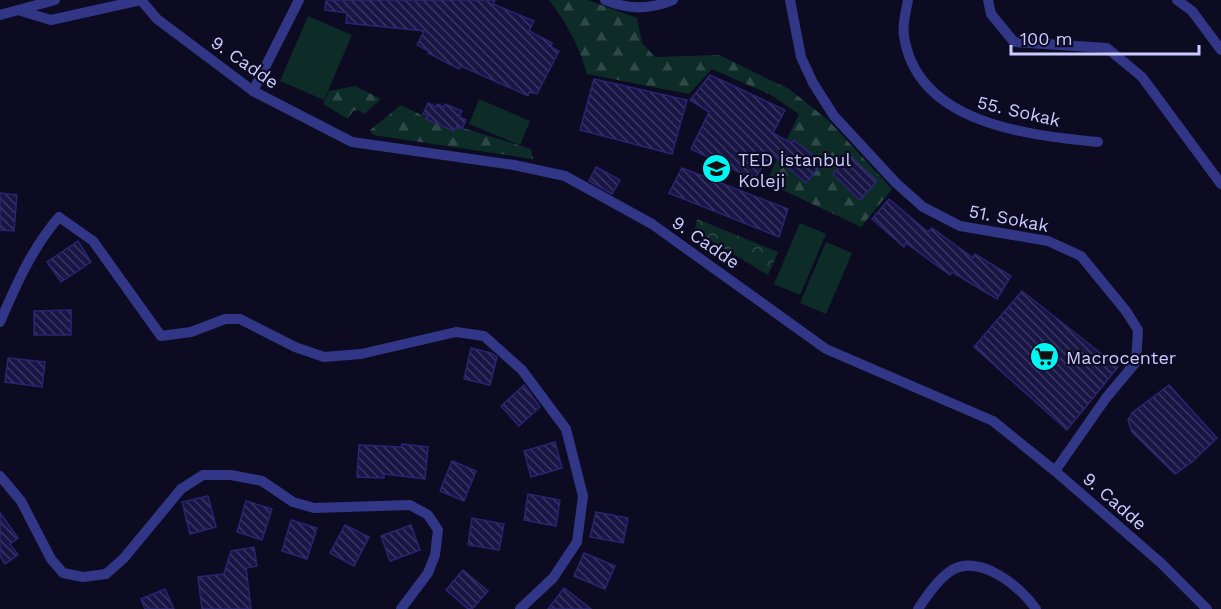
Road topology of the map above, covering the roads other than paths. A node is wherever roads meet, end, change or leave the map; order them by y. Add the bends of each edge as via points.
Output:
1 (55, 0) edge
2 (141, 0) edge
3 (299, 0) edge
4 (605, 0) edge
5 (673, 0) edge
6 (790, 0) edge
7 (908, 0) edge
8 (988, 0) edge
9 (1177, 0) edge
10 (21, 11) junction
11 (0, 15) edge
12 (1221, 50) edge
13 (253, 91) junction
14 (1098, 142) dead end
15 (1221, 184) edge
16 (0, 322) edge
17 (1055, 471) junction
18 (0, 476) edge
19 (401, 609) edge
20 (520, 609) edge
21 (918, 609) edge
22 (1036, 609) edge
23 (1207, 609) edge

1 - 10 street
2 - 10 street via 51,20
2 - 13 street, 9. Cadde via 157,19
3 - 13 street
4 - 5 street via 620,7 654,8
6 - 17 street, 51. Sokak via 801,57 813,83 834,116 896,183 923,207 960,226 1048,241 1082,256 1138,330 1136,362
7 - 14 street, 55. Sokak via 903,34 906,47 922,79 942,102 965,115 998,125 1061,139
8 - 15 street via 991,14 1014,42 1107,48 1142,77
9 - 12 street via 1192,11
10 - 11 street
13 - 17 street, 9. Cadde via 352,142 565,176 652,224 826,349 993,421
16 - 20 street via 16,284 58,217 93,241 161,336 191,332 225,319 240,319 324,357 361,354 456,332 484,336 522,370 567,429 583,496 577,542 553,578
17 - 23 street, 9. Cadde via 1161,563
18 - 19 street via 21,501 51,559 63,573 83,577 106,574 181,489 203,475 262,481 293,502 314,508 410,505 428,515 438,530 428,573
21 - 22 street via 930,591 952,571 978,567 1009,581

